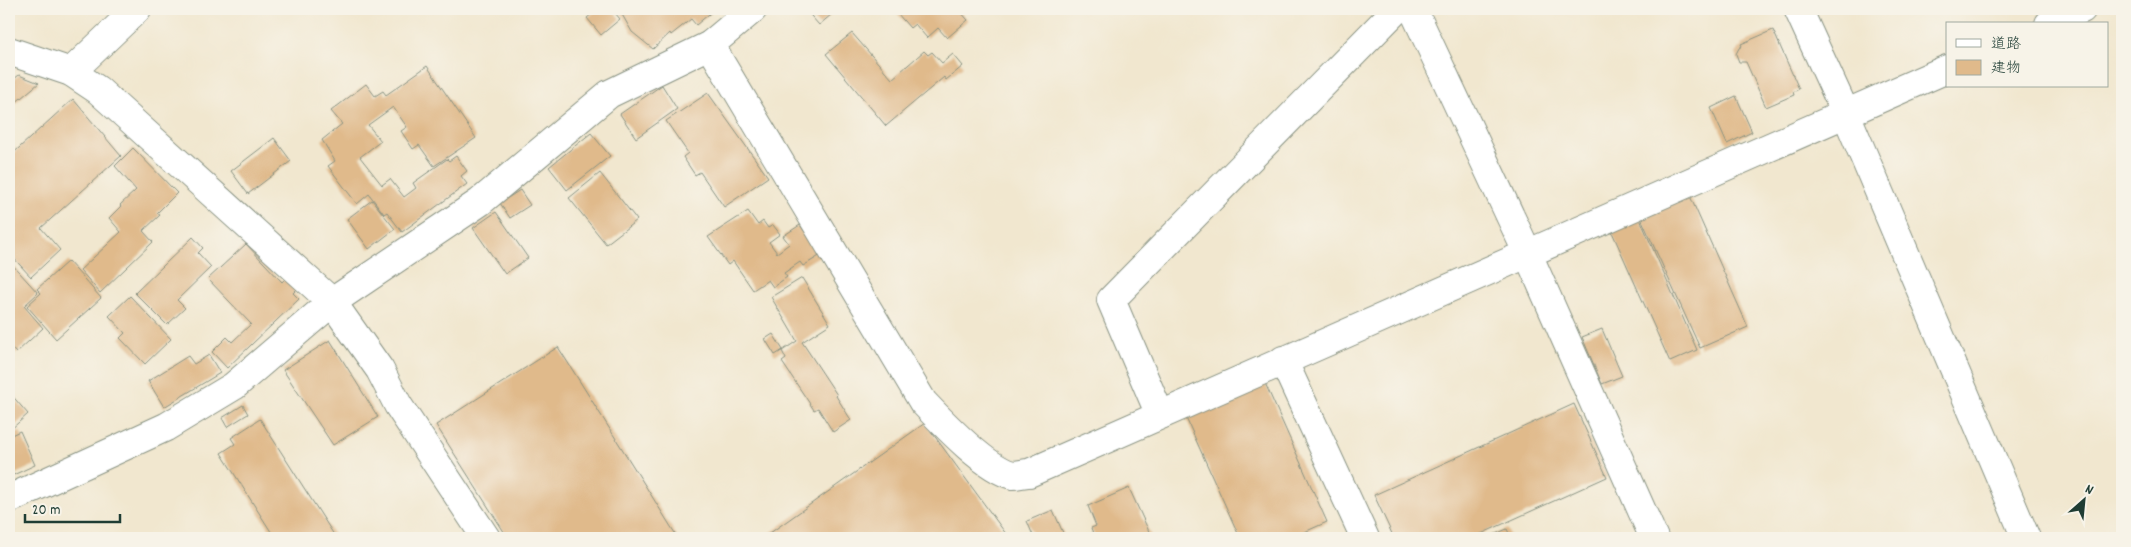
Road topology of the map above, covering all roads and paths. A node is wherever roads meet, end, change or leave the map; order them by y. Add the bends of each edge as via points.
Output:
1 (137, 9) edge
2 (753, 9) edge
3 (1396, 9) edge
4 (1413, 9) edge
5 (1798, 9) edge
6 (2082, 9) edge
7 (2053, 22) edge
8 (710, 45) junction
9 (9, 51) edge
10 (1946, 69) edge
11 (71, 72) junction
12 (1846, 114) junction
13 (1527, 252) junction
14 (332, 302) junction
15 (1283, 360) junction
16 (1160, 415) junction
17 (9, 499) edge
18 (486, 538) edge
19 (1364, 538) edge
20 (1654, 538) edge
21 (2026, 538) edge

1 - 11 street
2 - 8 street
3 - 16 street via 1110,300
4 - 13 street
5 - 12 street
6 - 7 street
8 - 14 street via 609,94 480,202
8 - 16 street via 923,402 949,429 996,468 1015,475 1029,473
9 - 11 street
10 - 12 street
11 - 14 street via 98,90
12 - 13 street
12 - 21 street
13 - 15 street
13 - 20 street
14 - 17 street via 234,386 166,427
14 - 18 street via 380,370 398,405
15 - 16 street
15 - 19 street

